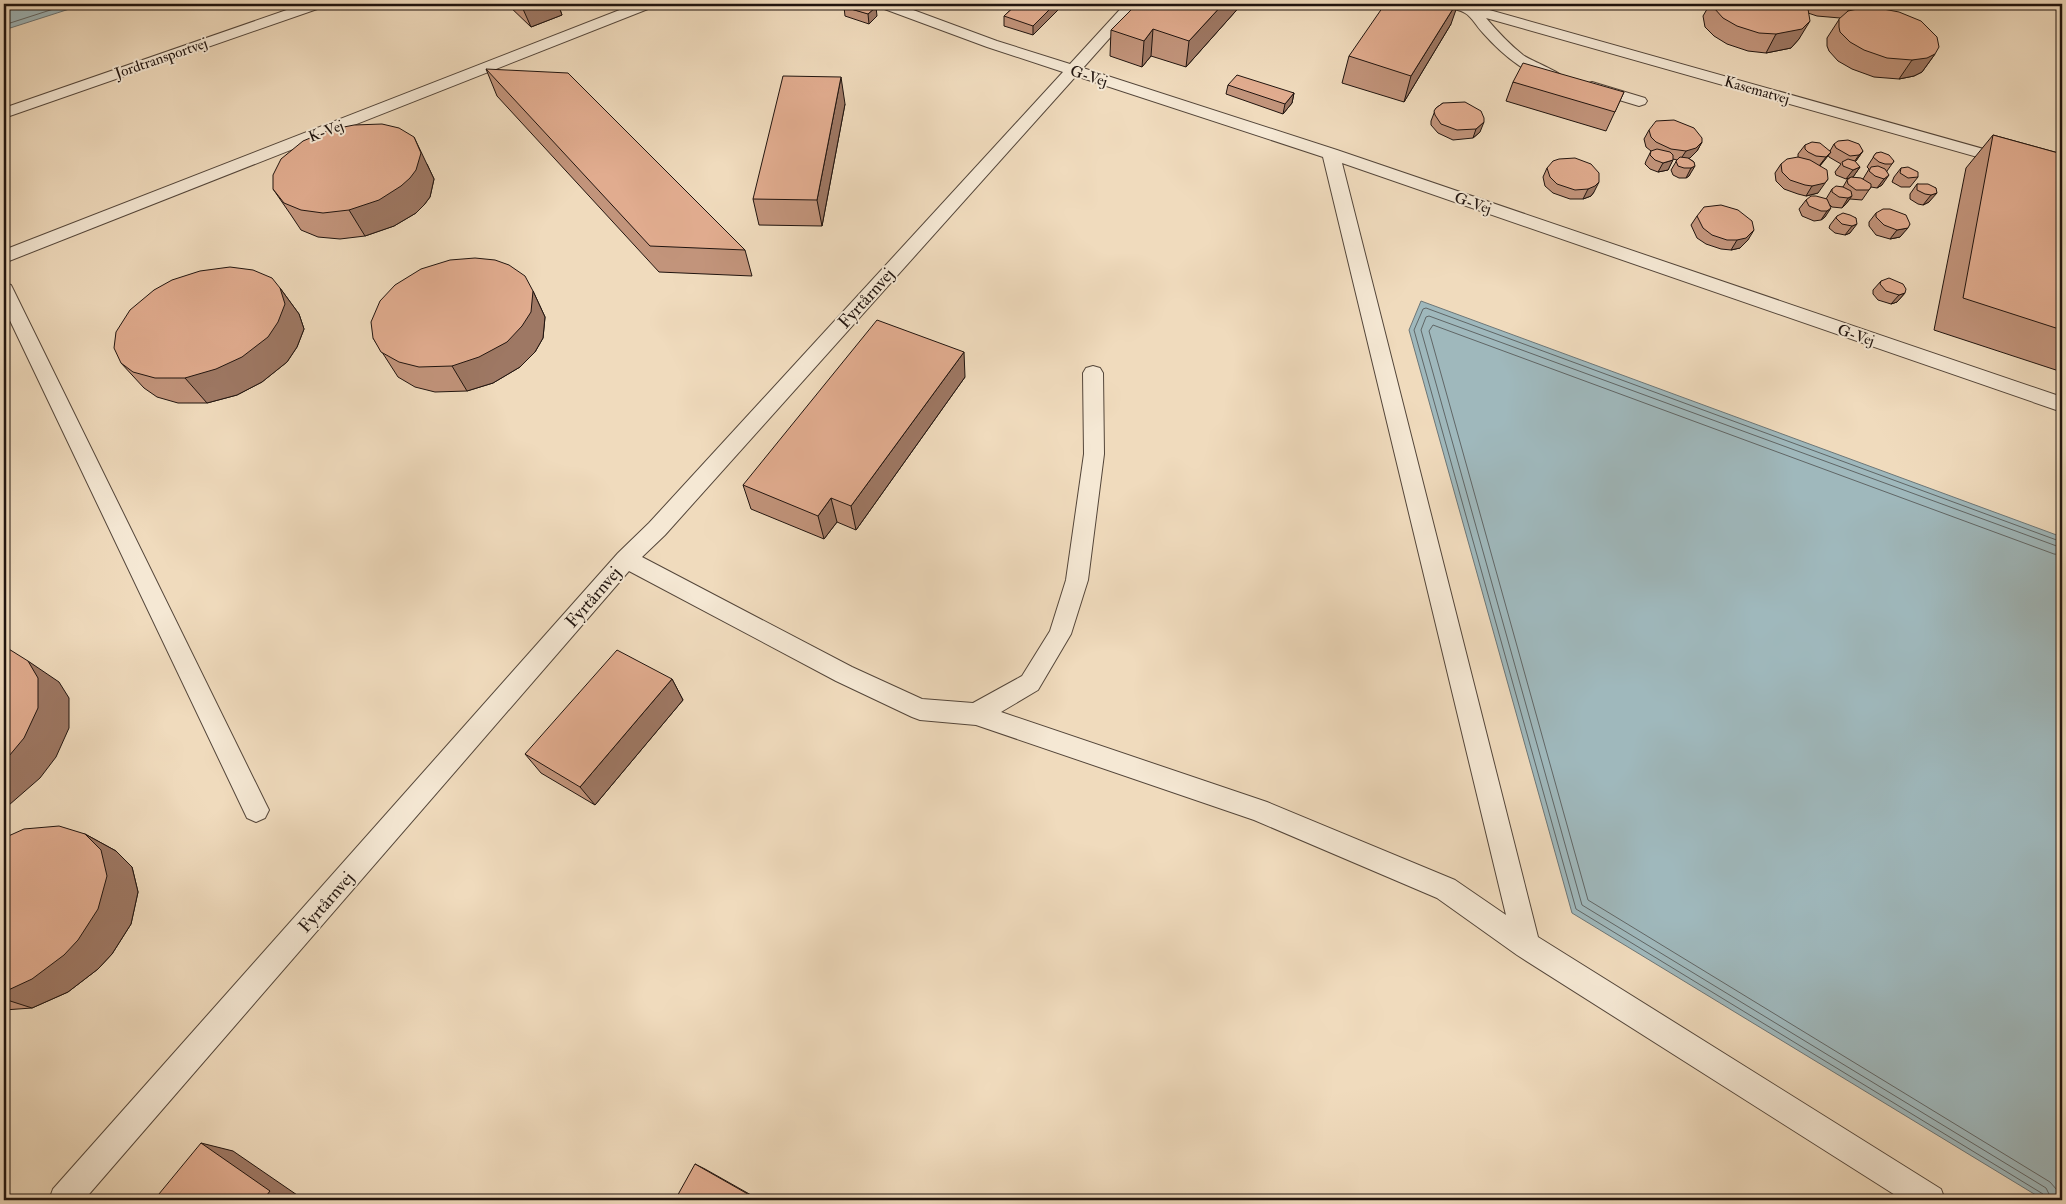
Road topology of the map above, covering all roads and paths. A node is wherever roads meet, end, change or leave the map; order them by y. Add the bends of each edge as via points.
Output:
1 (318, 4) edge
2 (648, 4) edge
3 (884, 4) edge
4 (1133, 4) edge
5 (1452, 4) edge
6 (1470, 9) junction
7 (1074, 71) junction
8 (1639, 101) dead end
9 (4, 113) edge
10 (1331, 154) junction
11 (2062, 176) edge
12 (4, 257) edge
13 (4, 289) edge
14 (1093, 373) dead end
15 (2062, 405) edge
16 (626, 559) junction
17 (976, 714) junction
18 (256, 810) dead end
19 (1527, 945) junction
20 (64, 1200) edge
21 (1930, 1200) edge

1 - 9 lane, Jordtransportvej
2 - 12 lane, K-Vej
3 - 7 lane, G-Vej
4 - 7 lane, Fyrtårnvej
5 - 6 lane, Kasematvej
6 - 8 lane via 1517,58 1536,71
6 - 11 lane, Kasematvej
7 - 10 lane, G-Vej
7 - 16 lane, Fyrtårnvej via 657,529
10 - 15 lane, G-Vej
10 - 19 lane
13 - 18 lane
14 - 17 lane via 1094,454 1077,580 1060,634 1030,683
16 - 17 lane via 844,674 920,709
16 - 20 lane, Fyrtårnvej
17 - 19 lane via 1267,814 1446,890
19 - 21 lane

